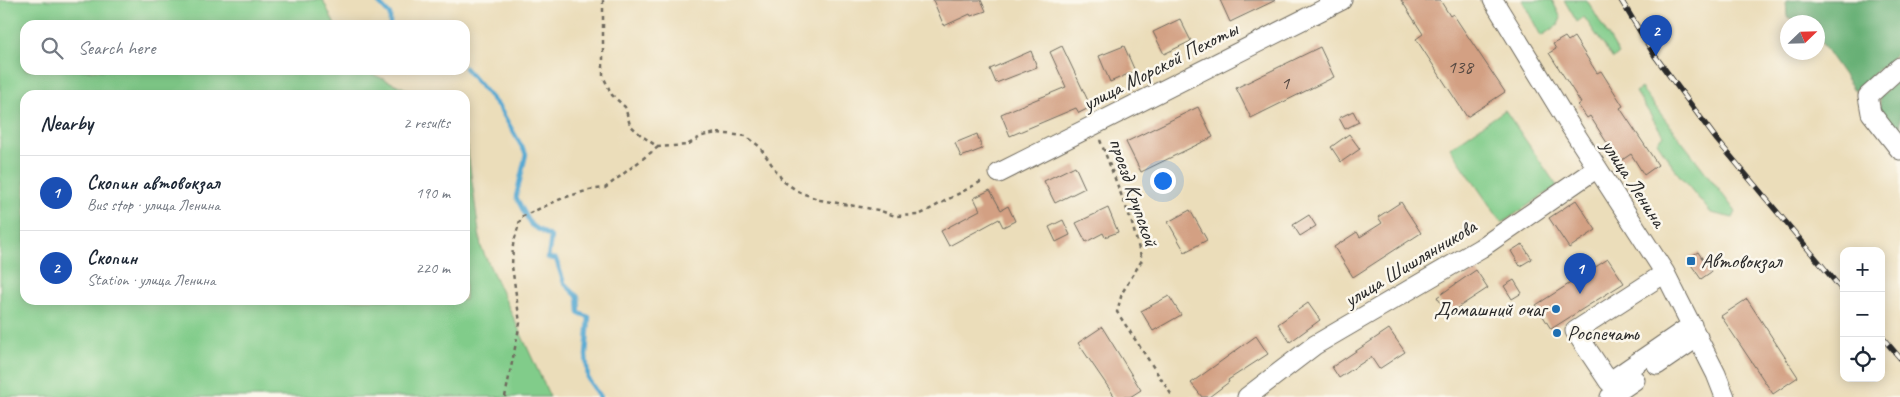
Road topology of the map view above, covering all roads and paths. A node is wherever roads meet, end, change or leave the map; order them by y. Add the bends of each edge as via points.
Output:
1 (603, 0) edge
2 (1342, 0) edge
3 (1493, 0) edge
4 (1900, 67) edge
5 (1094, 124) junction
6 (658, 147) junction
7 (1900, 150) edge
8 (1597, 168) junction
9 (999, 172) joint
10 (1665, 272) junction
11 (1695, 331) junction
12 (505, 397) edge
13 (1173, 397) edge
14 (1247, 397) edge
15 (1610, 397) edge
16 (1725, 397) edge

1 - 6 path via 603,76 612,95 625,107 630,125
2 - 5 street, улица Морской Пехоты
3 - 8 street, улица Ленина
4 - 7 street via 1868,96 1871,113
5 - 9 street, улица Морской Пехоты
5 - 13 path, проезд Крупской via 1131,220 1142,260 1122,293 1117,312
6 - 9 path via 687,145 717,132 746,136 759,146 783,181 799,192 820,200 895,216 919,215
6 - 12 path via 605,188 563,198 521,217 513,245 512,266 520,324
8 - 10 street, улица Ленина
8 - 14 street, улица Шишлянникова via 1481,248 1315,345
10 - 11 street, улица Ленина
10 - 11 street via 1575,331 1609,382
11 - 15 street
11 - 16 street, улица Ленина

